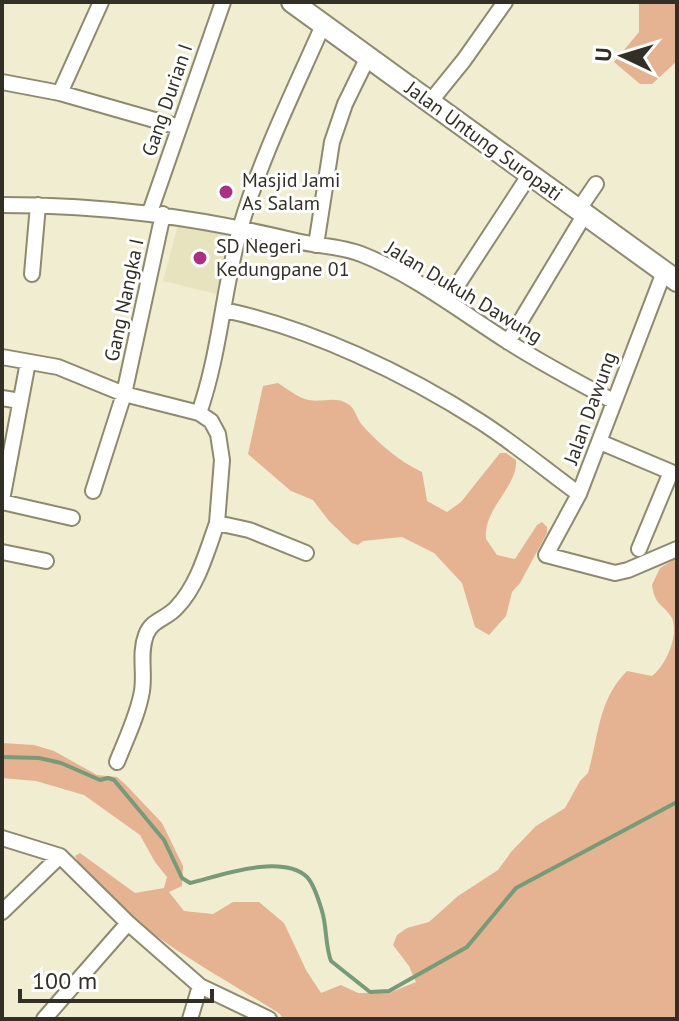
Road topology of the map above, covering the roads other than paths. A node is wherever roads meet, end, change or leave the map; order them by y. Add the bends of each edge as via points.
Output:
1 (101, 2) edge
2 (223, 2) edge
3 (292, 2) edge
4 (505, 2) edge
5 (323, 25) junction
6 (368, 57) junction
7 (2, 82) edge
8 (60, 93) junction
9 (430, 102) junction
10 (179, 127) junction
11 (530, 174) junction
12 (596, 184) dead end
13 (2, 205) edge
14 (38, 205) junction
15 (582, 212) junction
16 (157, 213) junction
17 (240, 230) junction
18 (316, 245) junction
19 (32, 274) dead end
20 (671, 276) edge
21 (447, 301) junction
22 (224, 310) junction
23 (508, 342) junction
24 (2, 357) edge
25 (28, 362) junction
26 (124, 394) junction
27 (2, 398) edge
28 (20, 401) junction
29 (613, 401) junction
30 (199, 413) junction
31 (600, 442) junction
32 (93, 491) dead end
33 (579, 494) junction
34 (2, 501) edge
35 (72, 518) dead end
36 (217, 523) junction
37 (639, 549) dead end
38 (677, 549) edge
39 (2, 552) edge
40 (306, 553) dead end
41 (46, 561) dead end
42 (117, 762) dead end
43 (2, 838) edge
44 (60, 856) junction
45 (2, 912) edge
46 (128, 923) junction
47 (200, 986) junction
48 (192, 1012) edge
49 (44, 1019) edge
50 (176, 1019) edge
51 (269, 1019) edge

1 - 8 street
2 - 10 street, Gang Durian I
3 - 5 main road, Jalan Untung Suropati
4 - 9 street
5 - 6 main road, Jalan Untung Suropati
5 - 17 street
6 - 9 main road, Jalan Untung Suropati
6 - 18 street via 332,142
7 - 8 street
8 - 10 street
9 - 11 main road, Jalan Untung Suropati
10 - 16 street, Gang Durian I
11 - 15 main road, Jalan Untung Suropati
11 - 21 street
12 - 15 street
13 - 14 street, Jalan Dukuh Dawung
14 - 16 street, Jalan Dukuh Dawung
14 - 19 street
15 - 20 main road, Jalan Untung Suropati
15 - 23 street
16 - 17 street, Jalan Dukuh Dawung
16 - 26 street, Gang Nangka I
17 - 18 street, Jalan Dukuh Dawung
17 - 22 street
18 - 21 street, Jalan Dukuh Dawung via 359,253
20 - 29 street, Jalan Dawung
21 - 23 street, Jalan Dukuh Dawung
22 - 30 street
22 - 33 street via 320,338 392,373 480,422
23 - 29 street, Jalan Dukuh Dawung
24 - 25 street
25 - 26 street via 58,367
25 - 28 street
26 - 30 street
26 - 32 street
27 - 28 street
28 - 34 street
29 - 31 street, Jalan Dawung
30 - 36 street via 211,421 221,448
31 - 33 street, Jalan Dawung
31 - 37 street via 671,472
33 - 38 street, Jalan Dawung via 546,555 615,573
34 - 35 street
36 - 40 street
36 - 42 street via 185,597 145,636 142,691
39 - 41 street
43 - 44 street
44 - 45 street
44 - 46 street
46 - 47 street
46 - 49 street
47 - 48 street
47 - 51 street
48 - 50 street

